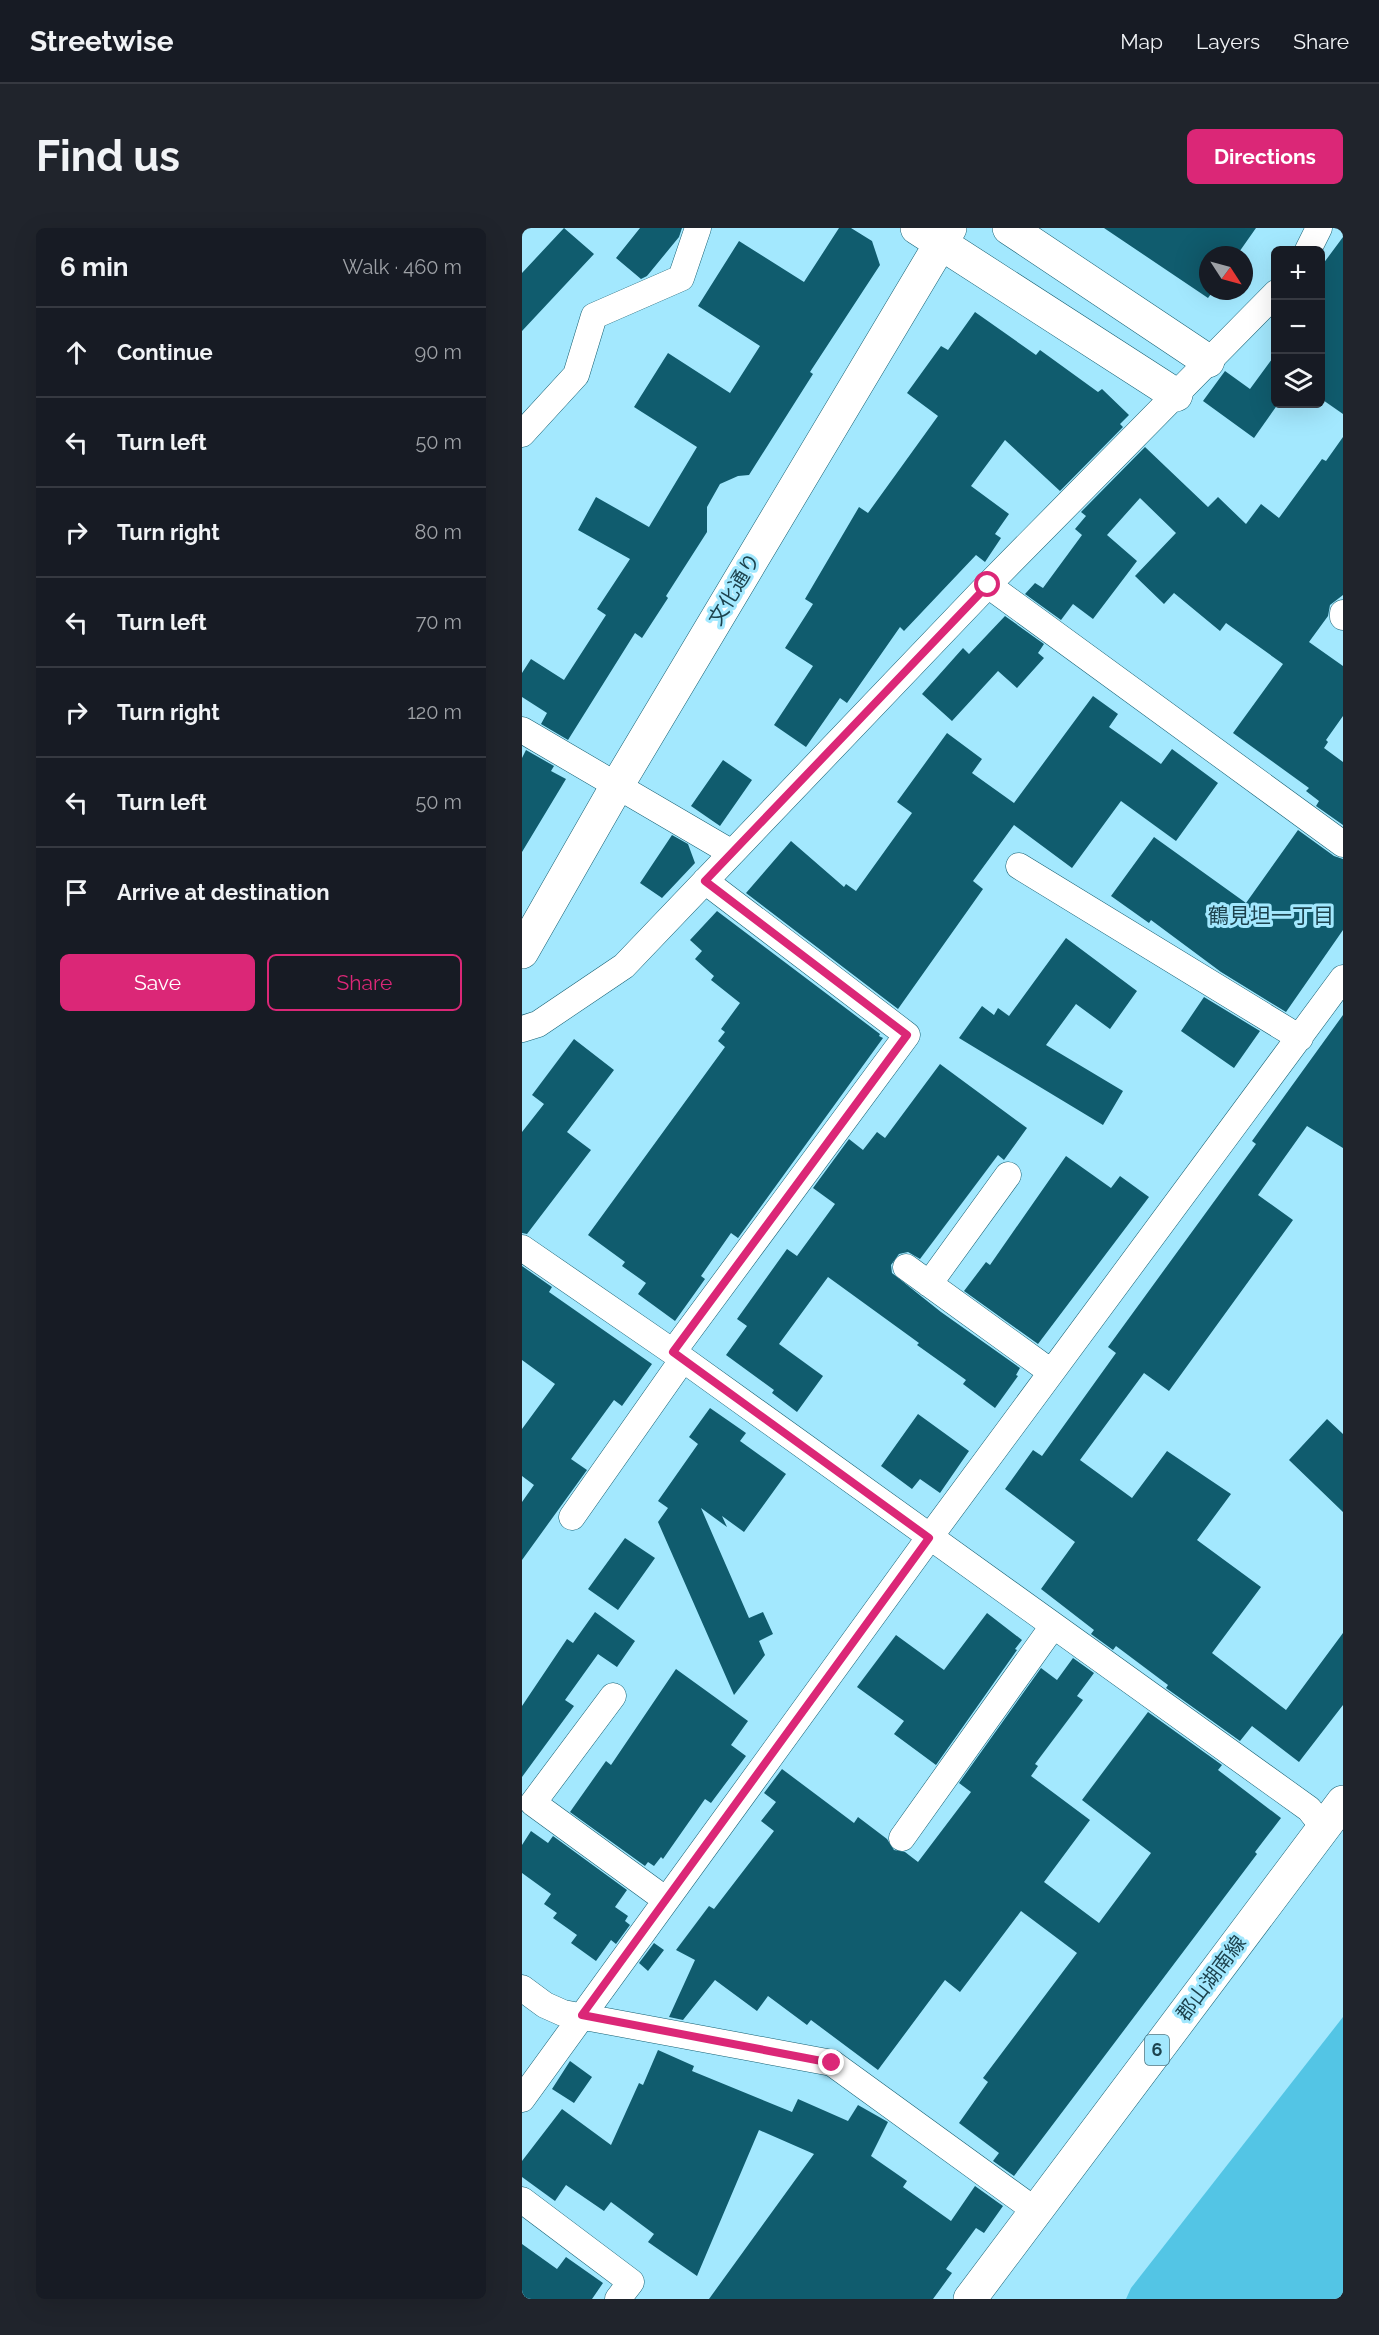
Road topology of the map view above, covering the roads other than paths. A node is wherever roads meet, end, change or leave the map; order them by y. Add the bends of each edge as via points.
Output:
1 (698, 228) edge
2 (1010, 228) edge
3 (1319, 228) edge
4 (936, 233) edge
5 (1310, 246) edge
6 (1271, 297) edge
7 (1208, 361) junction
8 (1176, 395) junction
9 (522, 434) edge
10 (988, 585) junction
11 (522, 730) edge
12 (618, 784) junction
13 (1343, 844) edge
14 (732, 853) junction
15 (1019, 866) dead end
16 (705, 881) junction
17 (522, 952) edge
18 (1343, 978) edge
19 (522, 1029) edge
20 (1300, 1038) junction
21 (1008, 1175) dead end
22 (522, 1248) edge
23 (906, 1267) dead end
24 (929, 1284) junction
25 (678, 1355) junction
26 (1051, 1372) junction
27 (572, 1516) dead end
28 (929, 1538) junction
29 (1053, 1626) junction
30 (612, 1696) dead end
31 (1343, 1802) edge
32 (1324, 1828) junction
33 (902, 1838) dead end
34 (666, 1900) junction
35 (522, 1988) edge
36 (582, 2015) junction
37 (522, 2099) edge
38 (522, 2200) edge
39 (1036, 2211) junction
40 (618, 2299) edge
41 (970, 2299) edge

1 - 9 street via 681,278 594,316 576,375
2 - 7 street
3 - 5 street
4 - 8 street
4 - 12 street, 文化通り
6 - 7 street
7 - 8 street
8 - 10 street
10 - 13 street
10 - 14 street
11 - 12 street
12 - 14 street
12 - 17 street, 文化通り
14 - 16 street
15 - 20 street
16 - 19 street via 624,966 538,1024
16 - 25 street via 907,1035
18 - 20 street
20 - 26 street
21 - 24 street
22 - 25 street
23 - 24 street
24 - 26 street
25 - 27 street
25 - 28 street
26 - 28 street
28 - 29 street
28 - 34 street
29 - 32 street via 1308,1809
29 - 33 street
30 - 34 street via 533,1803
31 - 32 street, 郡山湖南線 / 6
32 - 39 street, 郡山湖南線 / 6
34 - 36 street
35 - 36 street via 544,2005
36 - 37 street
36 - 39 street via 832,2063
38 - 40 street via 631,2282
39 - 41 street, 郡山湖南線 / 6

